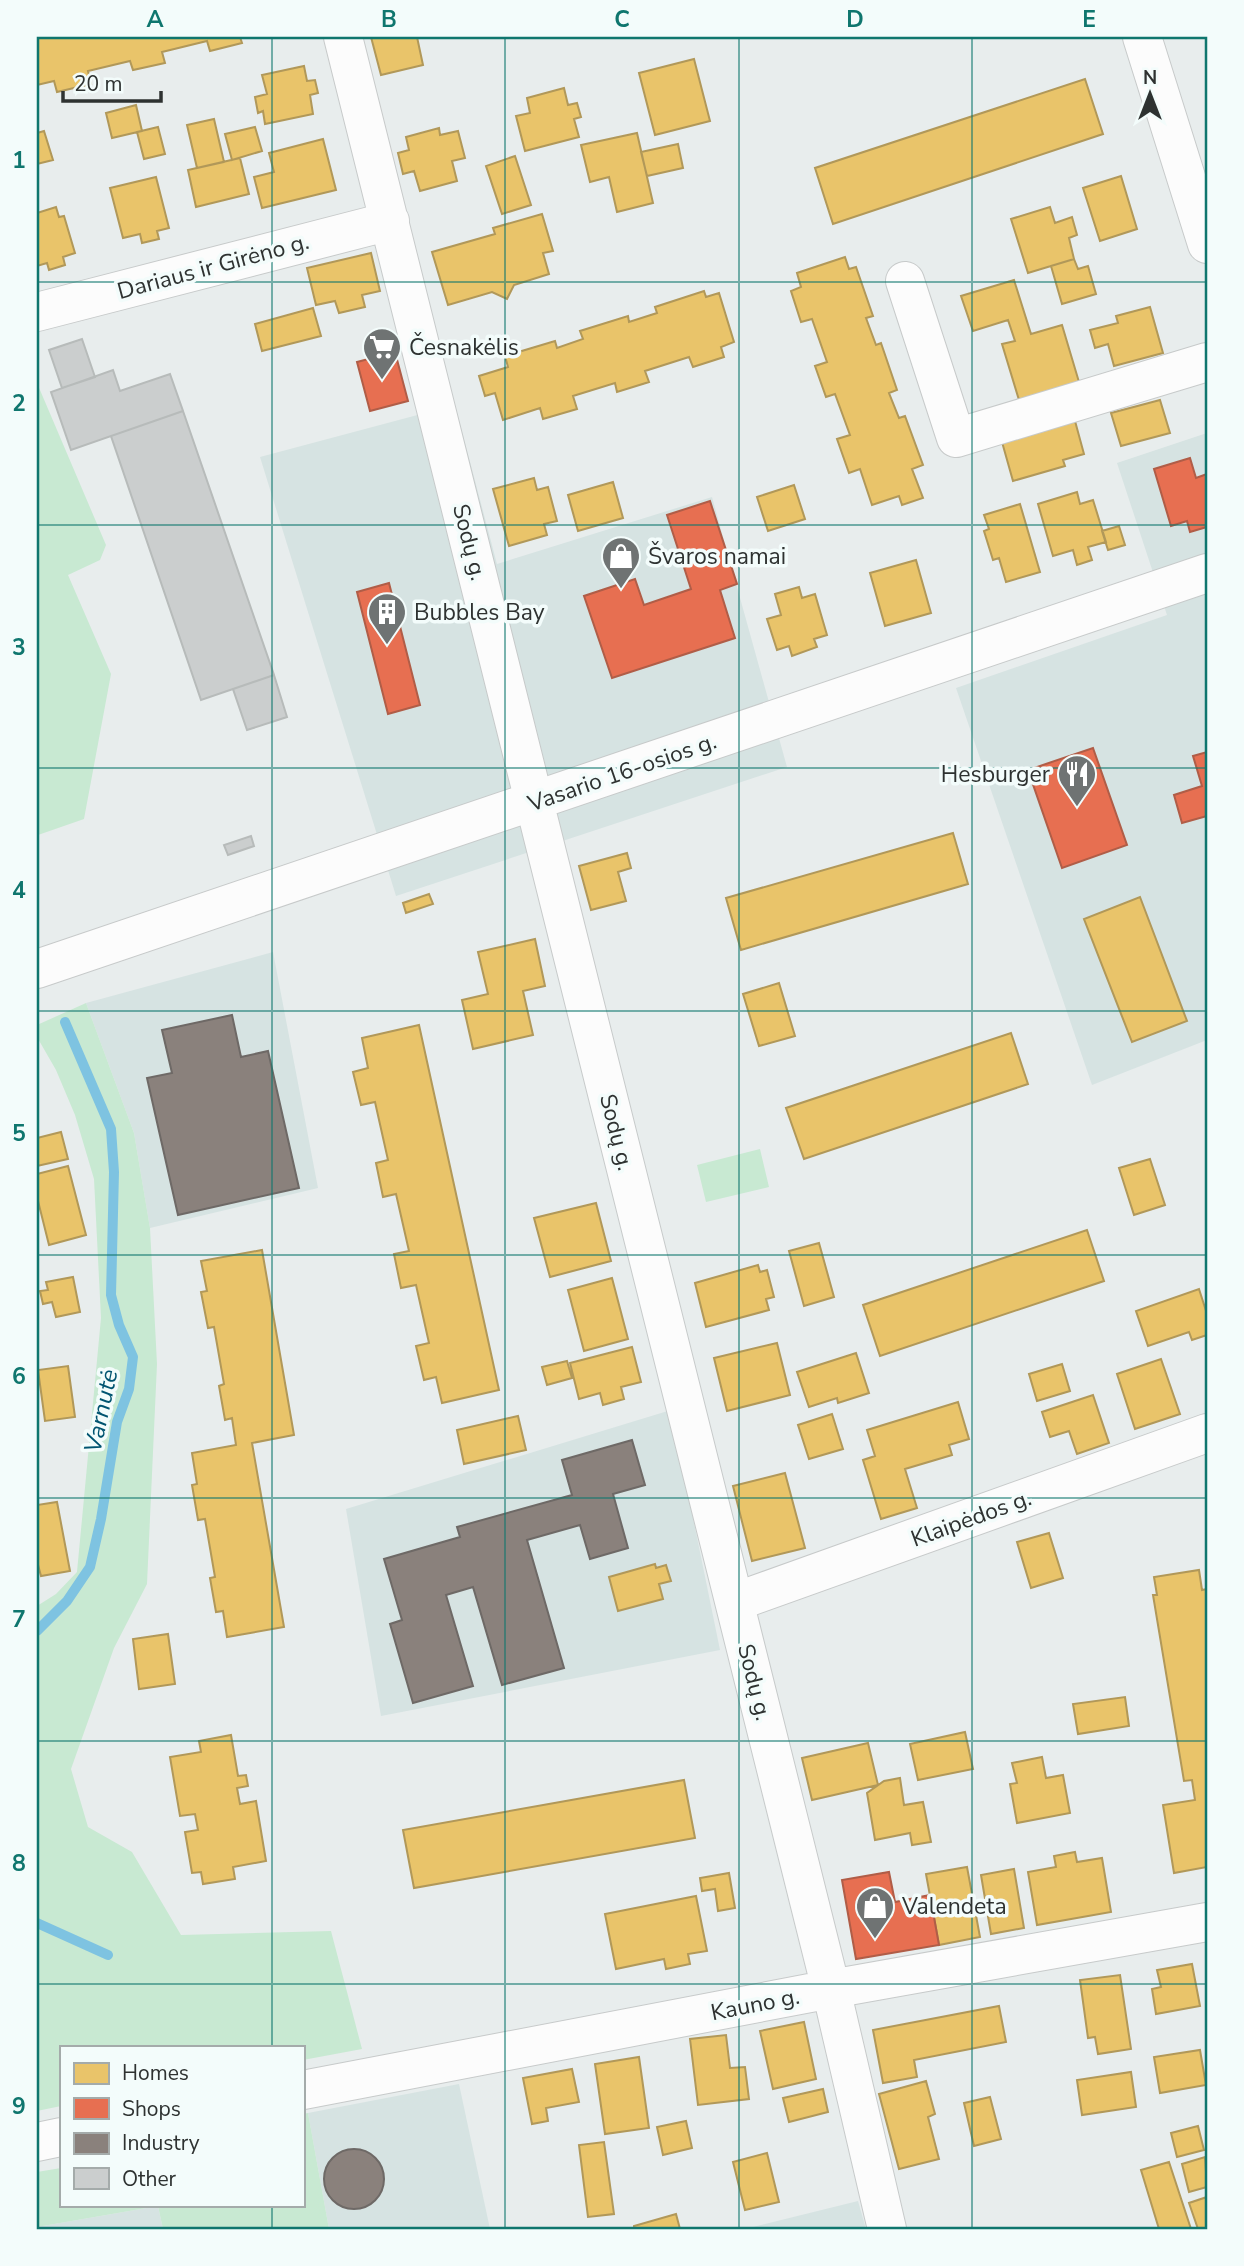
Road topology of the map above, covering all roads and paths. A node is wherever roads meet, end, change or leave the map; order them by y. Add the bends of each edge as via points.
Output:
1 (343, 37) edge
2 (1142, 37) edge
3 (390, 220) junction
4 (1207, 244) edge
5 (905, 281) dead end
6 (37, 312) edge
7 (1207, 362) edge
8 (1207, 573) edge
9 (534, 801) junction
10 (37, 969) edge
11 (1207, 1433) edge
12 (735, 1602) junction
13 (1207, 1922) edge
14 (831, 1989) junction
15 (304, 2090) edge
16 (60, 2137) edge
17 (37, 2142) edge
18 (887, 2229) edge

1 - 3 main road, Sodų g.
2 - 4 main road
3 - 6 main road, Dariaus ir Girėno g.
3 - 9 main road, Sodų g.
5 - 7 main road via 957,438
8 - 9 main road, Vasario 16-osios g.
9 - 10 main road, Vasario 16-osios g.
9 - 12 main road, Sodų g.
11 - 12 main road, Klaipėdos g.
12 - 14 main road, Sodų g.
13 - 14 main road, Kauno g.
14 - 15 main road, Kauno g.
14 - 18 main road, Sodų g.
16 - 17 main road

